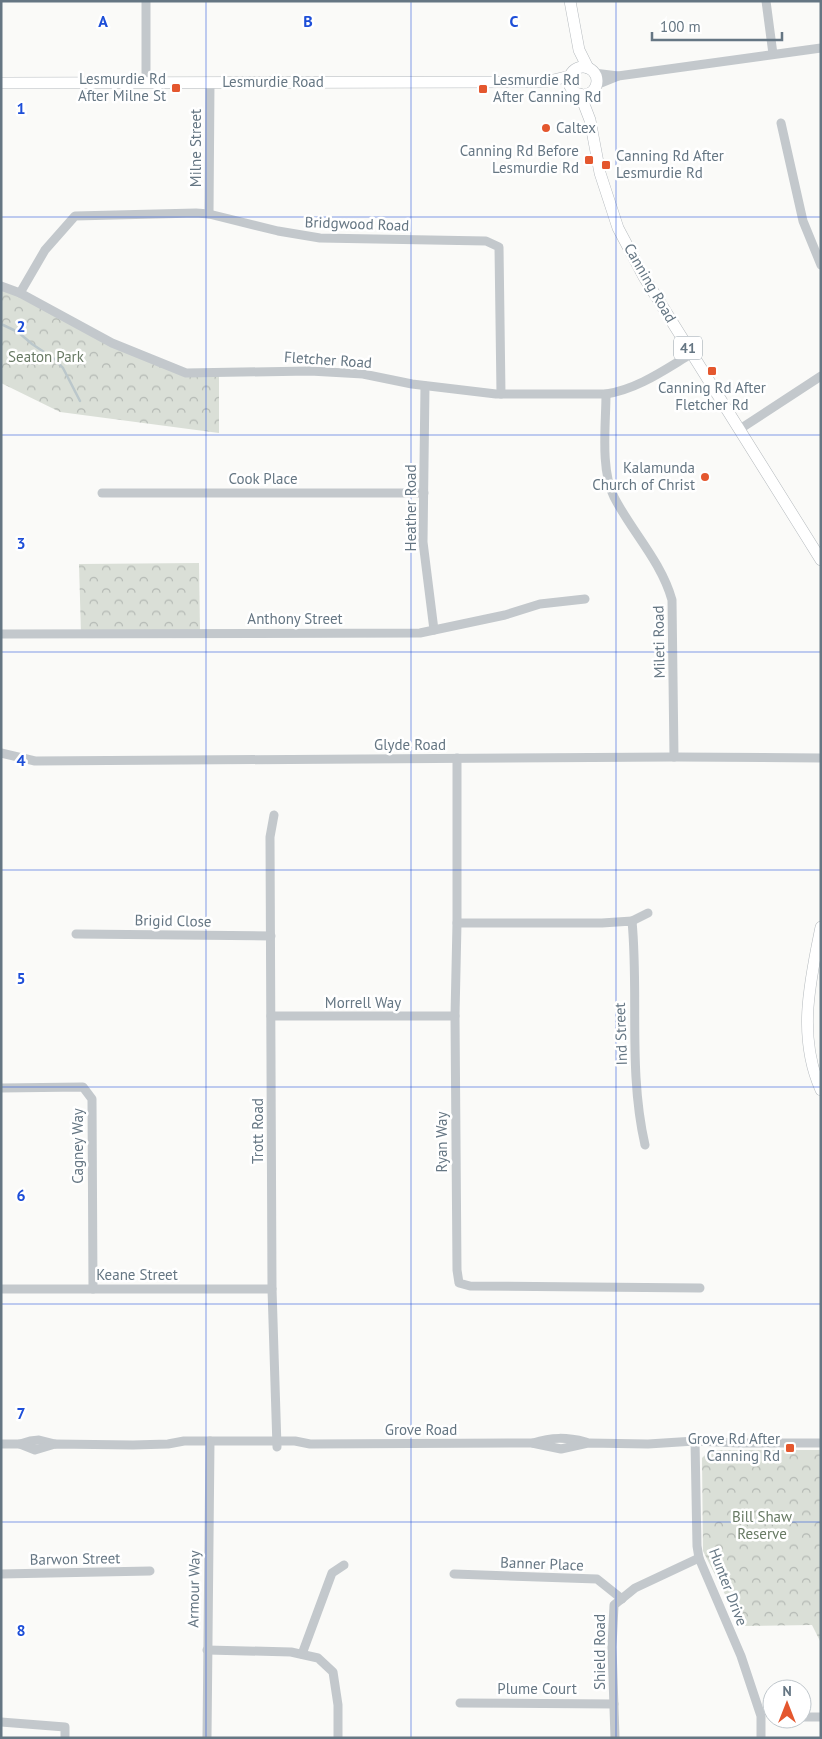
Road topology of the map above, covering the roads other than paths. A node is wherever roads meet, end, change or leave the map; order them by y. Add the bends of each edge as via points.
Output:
1 (146, 1) edge
2 (570, 1) edge
3 (766, 1) edge
4 (821, 48) edge
5 (579, 50) junction
6 (773, 54) junction
7 (591, 70) junction
8 (573, 73) junction
9 (618, 76) junction
10 (146, 82) junction
11 (210, 82) junction
12 (545, 82) junction
13 (1, 83) edge
14 (595, 88) junction
15 (575, 91) junction
16 (590, 120) junction
17 (781, 123) dead end
18 (209, 214) junction
19 (821, 265) edge
20 (1, 286) edge
21 (20, 293) junction
22 (691, 354) junction
23 (821, 376) edge
24 (425, 386) junction
25 (501, 394) junction
26 (606, 394) junction
27 (740, 429) junction
28 (102, 493) dead end
29 (424, 493) junction
30 (821, 560) edge
31 (585, 599) dead end
32 (434, 630) junction
33 (1, 634) edge
34 (1, 753) edge
35 (674, 757) junction
36 (456, 758) junction
37 (821, 758) edge
38 (274, 815) dead end
39 (648, 913) dead end
40 (632, 921) junction
41 (457, 923) junction
42 (821, 927) edge
43 (76, 934) dead end
44 (270, 936) junction
45 (271, 1016) junction
46 (455, 1016) junction
47 (1, 1088) edge
48 (821, 1090) edge
49 (645, 1145) dead end
50 (700, 1288) dead end
51 (1, 1289) edge
52 (93, 1289) junction
53 (272, 1289) junction
54 (821, 1443) edge
55 (1, 1444) edge
56 (210, 1444) junction
57 (277, 1444) junction
58 (695, 1444) junction
59 (699, 1558) junction
60 (344, 1565) dead end
61 (150, 1571) dead end
62 (1, 1574) edge
63 (454, 1574) dead end
64 (622, 1599) junction
65 (207, 1650) junction
66 (302, 1654) junction
67 (460, 1703) dead end
68 (614, 1704) junction
69 (761, 1716) joint
70 (1, 1722) edge
71 (66, 1738) edge
72 (207, 1738) edge
73 (338, 1738) edge
74 (615, 1738) edge
75 (761, 1738) edge

1 - 10 street
2 - 5 main road, 41
3 - 6 street
4 - 6 street
5 - 7 main road, 41
5 - 8 main road, 41
6 - 9 street
7 - 8 main road via 582,67
7 - 9 street
7 - 14 main road, 41 via 597,79
8 - 12 main road, Lesmurdie Road
8 - 15 main road, 41 via 569,81
9 - 14 street
10 - 11 main road, Lesmurdie Road
10 - 13 main road, Lesmurdie Road
11 - 12 main road, Lesmurdie Road
11 - 18 street, Milne Street
12 - 15 main road, Lesmurdie Road
14 - 15 main road via 586,94
14 - 16 main road, Canning Road / 41
15 - 16 main road, Canning Road / 41
16 - 22 main road, Canning Road / 41 via 600,173 618,228
17 - 19 street via 803,221
18 - 21 street, Bridgwood Road via 75,216 46,250
18 - 25 street, Bridgwood Road via 297,235 486,241 499,248
20 - 21 street, Fletcher Road
21 - 24 street, Fletcher Road via 112,344 186,373 310,371 364,374
22 - 26 street, Fletcher Road via 637,386
22 - 27 main road, Canning Road / 41
23 - 27 street
24 - 25 street, Fletcher Road
24 - 29 street, Heather Road
25 - 26 street, Fletcher Road
26 - 35 street, Mileti Road via 606,465 613,496 665,579 672,600
27 - 30 main road, Canning Road / 41
28 - 29 street, Cook Place
29 - 32 street, Heather Road via 423,542
31 - 32 street, Anthony Street via 540,604
32 - 33 street, Anthony Street via 420,633
34 - 36 street, Glyde Road via 35,761
35 - 36 street, Glyde Road
35 - 37 street, Glyde Road
36 - 41 street, Ryan Way
38 - 44 street, Trott Road via 270,837
39 - 40 street
40 - 41 street
40 - 49 street, Ind Street via 634,1052
41 - 46 street, Ryan Way
42 - 48 main road via 807,1017 811,1059
43 - 44 street, Brigid Close
44 - 45 street, Trott Road
45 - 46 street, Morrell Way
45 - 53 street, Trott Road
46 - 50 street, Ryan Way via 459,1283 470,1286
47 - 52 street, Cagney Way via 83,1087 92,1099
51 - 52 street, Keane Street
52 - 53 street, Keane Street
53 - 57 street, Trott Road
54 - 58 street, Grove Road
55 - 56 street, Grove Road via 20,1444 35,1450 55,1444 168,1444 184,1441
56 - 57 street, Grove Road
56 - 65 street, Armour Way
57 - 58 street, Grove Road via 294,1441 310,1444 532,1443 561,1449 588,1443
58 - 59 street, Hunter Drive
59 - 64 street, Shield Road via 635,1588
59 - 69 street, Hunter Drive via 741,1656
60 - 66 street via 332,1573
61 - 62 street, Barwon Street
63 - 64 street, Banner Place via 597,1579
64 - 68 street, Shield Road via 614,1605
65 - 66 street
65 - 72 street, Armour Way
66 - 73 street via 318,1658 333,1672
67 - 68 street, Plume Court
68 - 74 street, Shield Road
69 - 75 street, Hunter Drive
70 - 71 street via 65,1727

